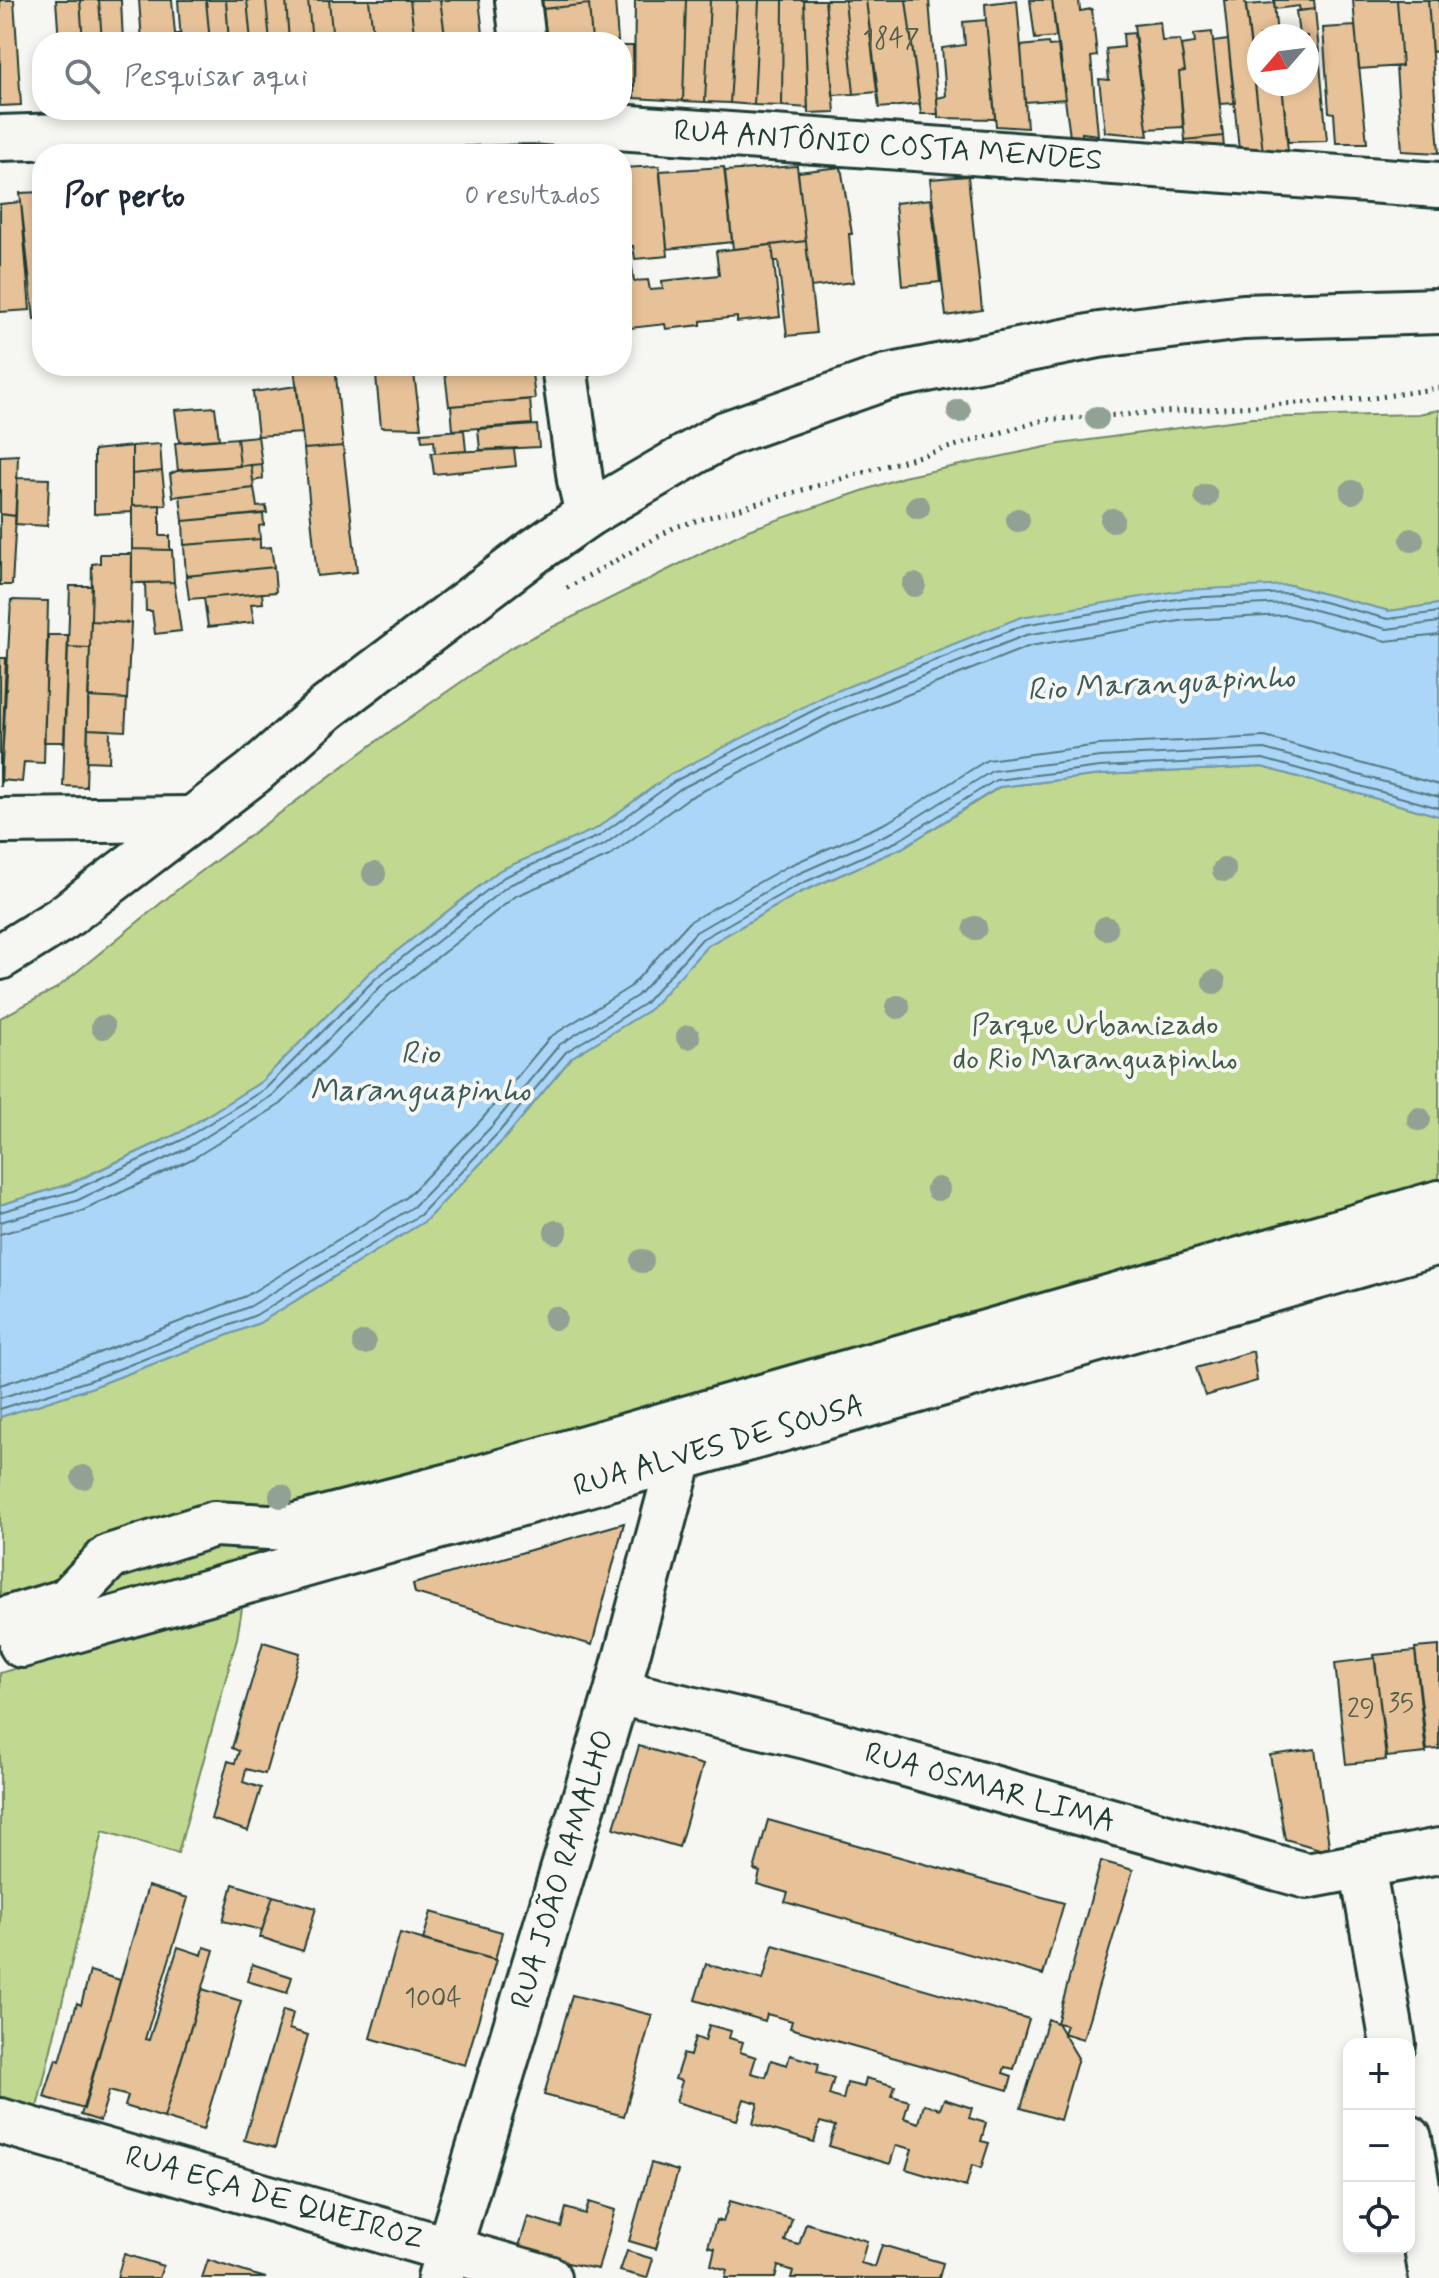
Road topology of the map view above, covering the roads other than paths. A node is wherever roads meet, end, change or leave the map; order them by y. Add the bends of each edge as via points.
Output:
1 (518, 0) edge
2 (522, 32) edge
3 (533, 128) edge
4 (0, 138) edge
5 (1439, 185) edge
6 (1439, 311) edge
7 (565, 376) edge
8 (588, 514) junction
9 (192, 819) junction
10 (0, 821) edge
11 (0, 957) edge
12 (1439, 1203) edge
13 (1439, 1242) edge
14 (680, 1458) junction
15 (0, 1621) edge
16 (0, 1652) edge
17 (617, 1692) junction
18 (1439, 1851) edge
19 (1362, 1865) junction
20 (1392, 2038) edge
21 (0, 2121) edge
22 (1415, 2168) edge
23 (1432, 2253) edge
24 (445, 2263) edge
25 (548, 2278) edge

1 - 2 street
3 - 4 street, RUA ANTÔNIO COSTA MENDES
3 - 5 street, RUA ANTÔNIO COSTA MENDES
6 - 8 street via 1229,319 1099,335 887,377 725,434
7 - 8 street
8 - 9 street via 327,708
9 - 10 street
9 - 11 street via 63,918
12 - 15 street via 469,1481 288,1528 214,1524 109,1557 67,1601
13 - 14 street, RUA ALVES DE SOUSA
14 - 16 street, RUA ALVES DE SOUSA
14 - 17 street, RUA JOÃO RAMALHO
17 - 19 street, RUA OSMAR LIMA via 806,1736 1307,1876
17 - 24 street, RUA JOÃO RAMALHO
18 - 19 street, RUA OSMAR LIMA
19 - 20 street
21 - 24 street, RUA EÇA DE QUEIROZ
22 - 23 street
24 - 25 street, RUA EÇA DE QUEIROZ

